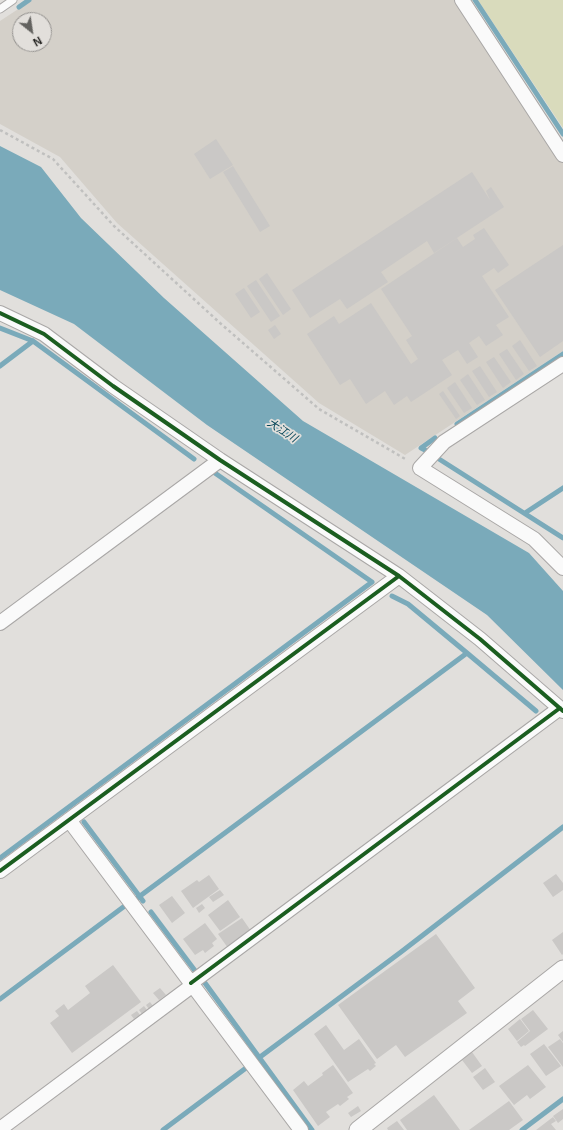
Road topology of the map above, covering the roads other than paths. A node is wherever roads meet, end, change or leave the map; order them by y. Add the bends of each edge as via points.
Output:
1 (13, 0) edge
2 (462, 0) edge
3 (0, 9) edge
4 (563, 155) edge
5 (0, 313) edge
6 (563, 364) edge
7 (220, 460) junction
8 (563, 568) edge
9 (399, 576) junction
10 (0, 623) edge
11 (561, 710) edge
12 (69, 820) junction
13 (0, 871) edge
14 (563, 969) edge
15 (192, 984) junction
16 (0, 1129) edge
17 (301, 1130) edge
18 (358, 1130) edge

1 - 3 lane
2 - 4 street
5 - 7 street via 44,334 113,386
6 - 8 street via 444,442 420,468 534,539
7 - 9 street
7 - 10 street
9 - 11 street via 480,639
9 - 12 street
11 - 15 street
12 - 13 street
12 - 15 street
14 - 18 street
15 - 16 street
15 - 17 street

